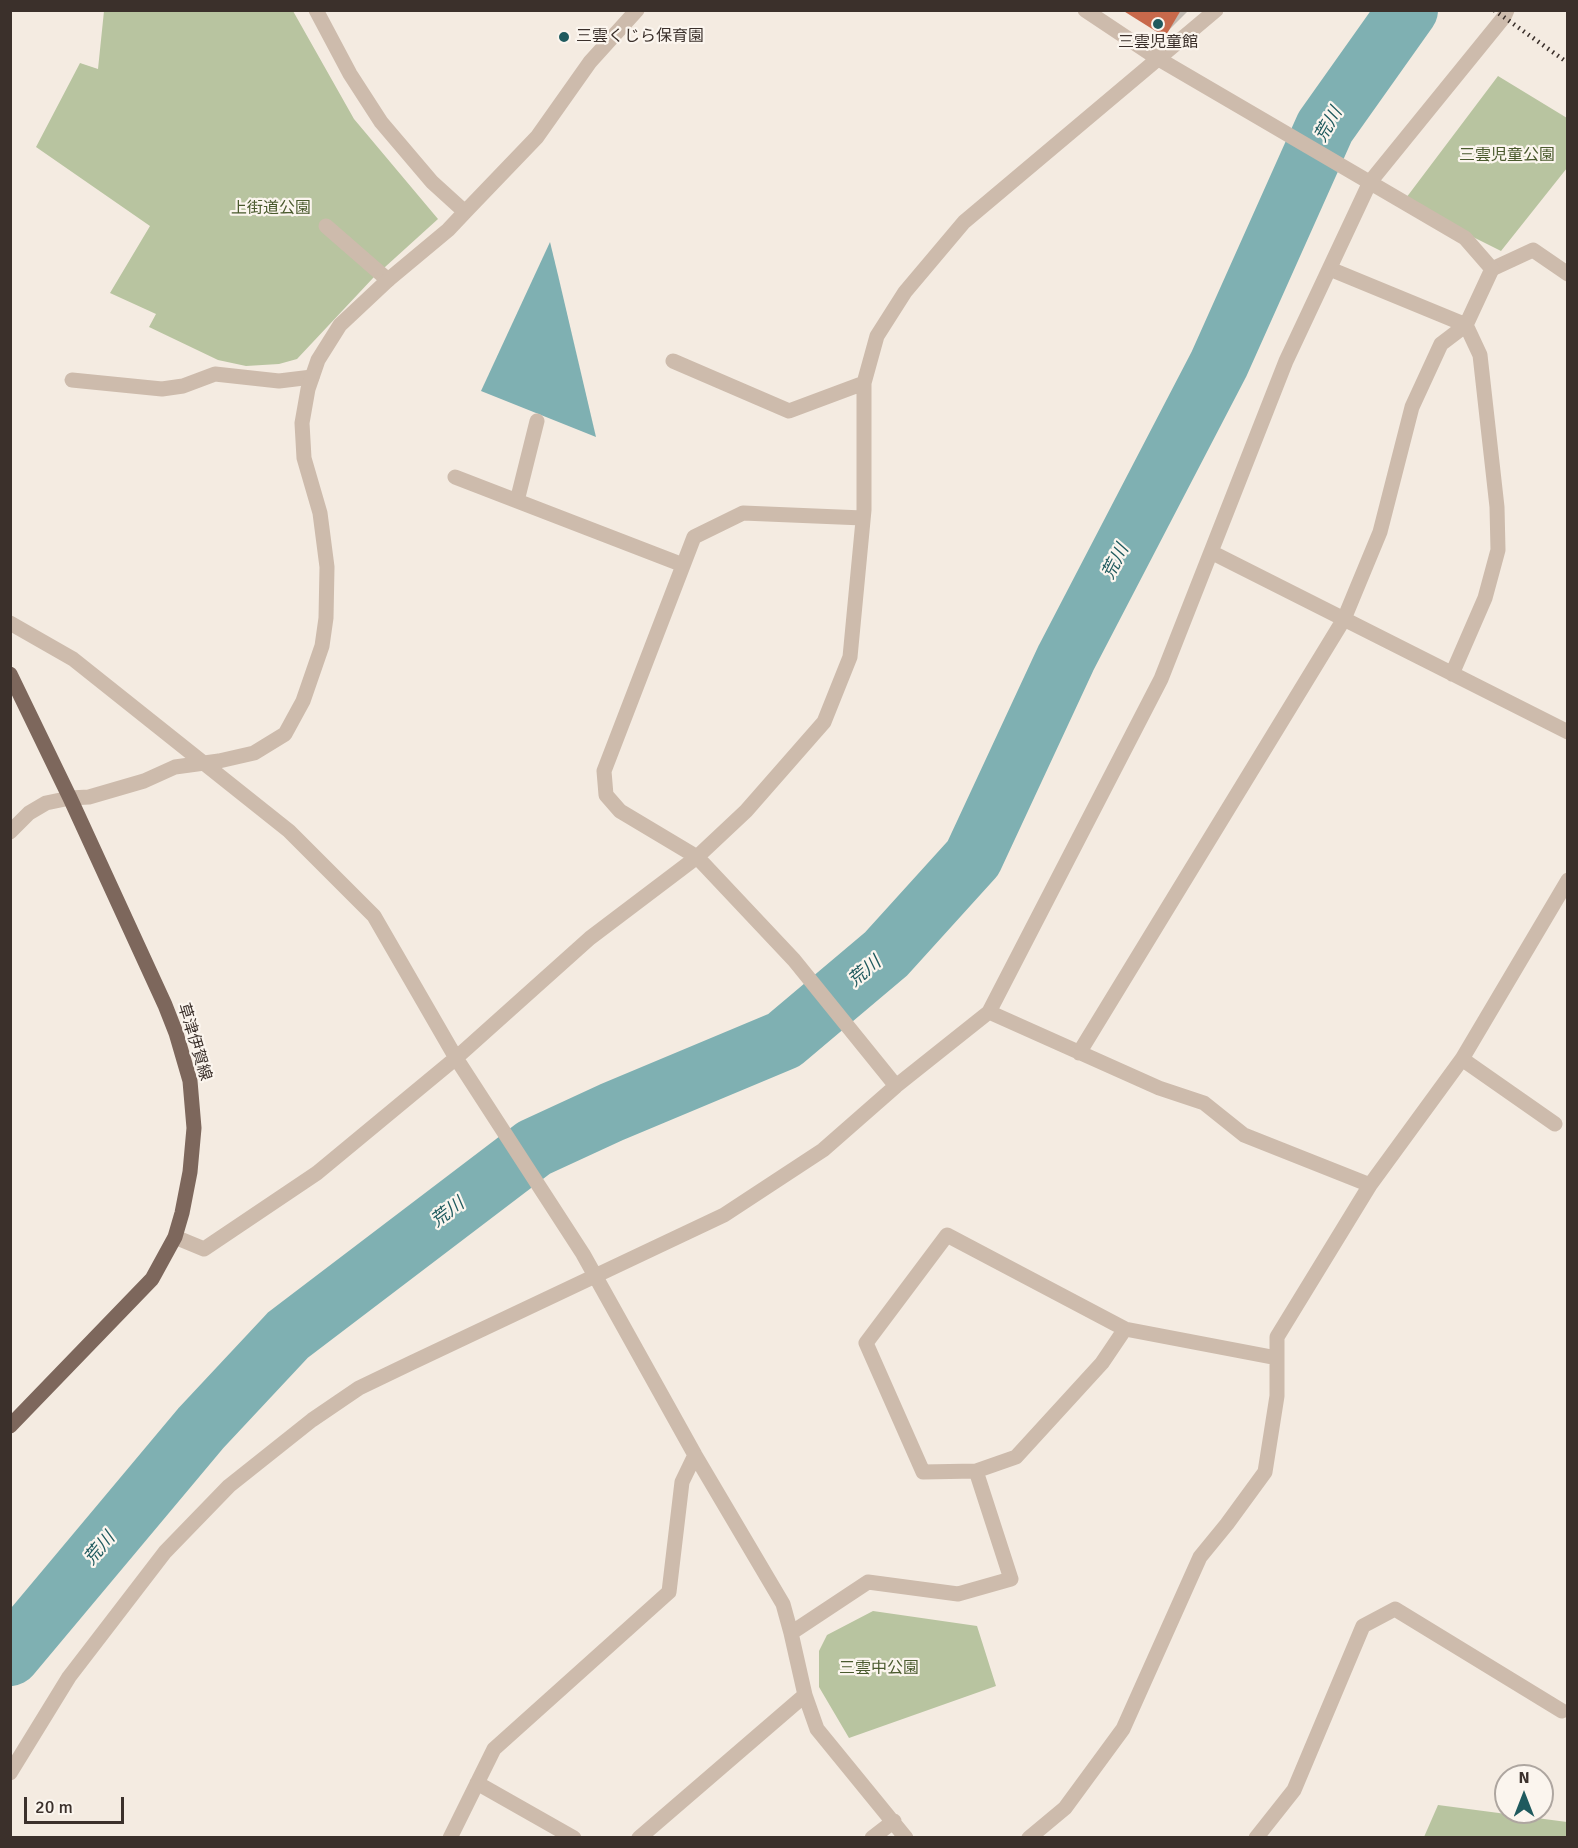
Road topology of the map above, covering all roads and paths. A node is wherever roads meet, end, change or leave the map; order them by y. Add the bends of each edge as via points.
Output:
1 (316, 10) edge
2 (637, 10) edge
3 (1085, 10) edge
4 (1216, 10) edge
5 (1507, 10) edge
6 (1157, 58) junction
7 (1370, 182) junction
8 (465, 212) junction
9 (326, 226) dead end
10 (1329, 269) junction
11 (1492, 269) junction
12 (1568, 274) edge
13 (388, 280) junction
14 (1466, 325) junction
15 (674, 361) dead end
16 (312, 377) junction
17 (72, 380) dead end
18 (864, 383) junction
19 (537, 421) dead end
20 (455, 477) dead end
21 (517, 501) junction
22 (863, 518) junction
23 (1211, 552) junction
24 (683, 565) junction
25 (1344, 619) junction
26 (10, 623) edge
27 (10, 674) edge
28 (1452, 674) junction
29 (1568, 732) edge
30 (202, 763) junction
31 (70, 798) junction
32 (10, 832) edge
33 (698, 856) junction
34 (1568, 880) edge
35 (989, 1012) junction
36 (1079, 1053) junction
37 (456, 1058) junction
38 (1462, 1059) junction
39 (896, 1086) junction
40 (1555, 1124) dead end
41 (1370, 1185) junction
42 (175, 1237) junction
43 (596, 1276) junction
44 (1125, 1329) junction
45 (1278, 1358) junction
46 (10, 1426) edge
47 (695, 1455) junction
48 (976, 1471) junction
49 (791, 1634) junction
50 (805, 1695) junction
51 (1562, 1711) dead end
52 (10, 1773) edge
53 (477, 1783) junction
54 (894, 1821) junction
55 (450, 1838) edge
56 (574, 1838) edge
57 (639, 1838) edge
58 (872, 1838) edge
59 (906, 1838) edge
60 (1029, 1838) edge
61 (1256, 1838) edge

1 - 8 street via 381,122 432,182
2 - 8 street via 590,62 537,137
3 - 6 street
4 - 6 street
5 - 7 street
6 - 7 street
6 - 18 street via 964,222 905,292 876,336
7 - 10 street
7 - 11 street via 1465,238
8 - 13 street
9 - 13 street
10 - 14 street
10 - 23 street via 1286,361
11 - 12 street via 1533,250
11 - 14 street
13 - 16 street via 340,325
14 - 25 street via 1441,344 1412,407 1380,532
14 - 28 street via 1480,355 1498,550 1485,598
15 - 18 street via 789,411
16 - 17 street via 279,381 215,374 162,389
16 - 30 street via 302,423 304,458 320,513 327,567 322,646 303,701 285,734 254,753
18 - 22 street
19 - 21 street
20 - 21 street
21 - 24 street
22 - 24 street via 743,513 694,537
22 - 33 street via 850,657 824,722 746,811
23 - 25 street
23 - 35 street via 1161,679
24 - 33 street via 604,771 606,795 620,811
25 - 28 street
25 - 36 street
26 - 30 street via 73,659
27 - 31 main road, 草津伊賀線
28 - 29 street
30 - 31 street via 175,767 144,781 89,797
30 - 37 street via 289,831 374,916
31 - 32 street via 46,803
31 - 42 main road, 草津伊賀線 via 165,1005 190,1081 194,1128 190,1172
33 - 37 street via 590,938
33 - 39 street via 794,960
34 - 38 street
35 - 36 street
35 - 39 street
36 - 41 street via 1204,1103 1244,1135
37 - 42 street via 317,1173 204,1249
37 - 43 street
38 - 40 street
38 - 41 street
39 - 43 street via 823,1150 724,1215
41 - 45 street via 1278,1337
42 - 46 main road, 草津伊賀線 via 152,1279
43 - 47 street
43 - 52 street via 359,1389 312,1420 229,1486 165,1552 69,1677
44 - 45 street
44 - 48 street via 1102,1363 1016,1457
44 - 48 street via 947,1235 866,1343 922,1472
45 - 60 street via 1265,1472 1200,1557 1123,1729 1065,1808
47 - 49 street via 783,1604
47 - 53 street via 682,1482 669,1592 494,1749
48 - 49 street via 1011,1579 958,1594 868,1582
49 - 50 street
50 - 54 street via 817,1729
50 - 57 street
51 - 61 street via 1395,1610 1363,1626 1294,1790
53 - 55 street
53 - 56 street
54 - 58 street
54 - 59 street

